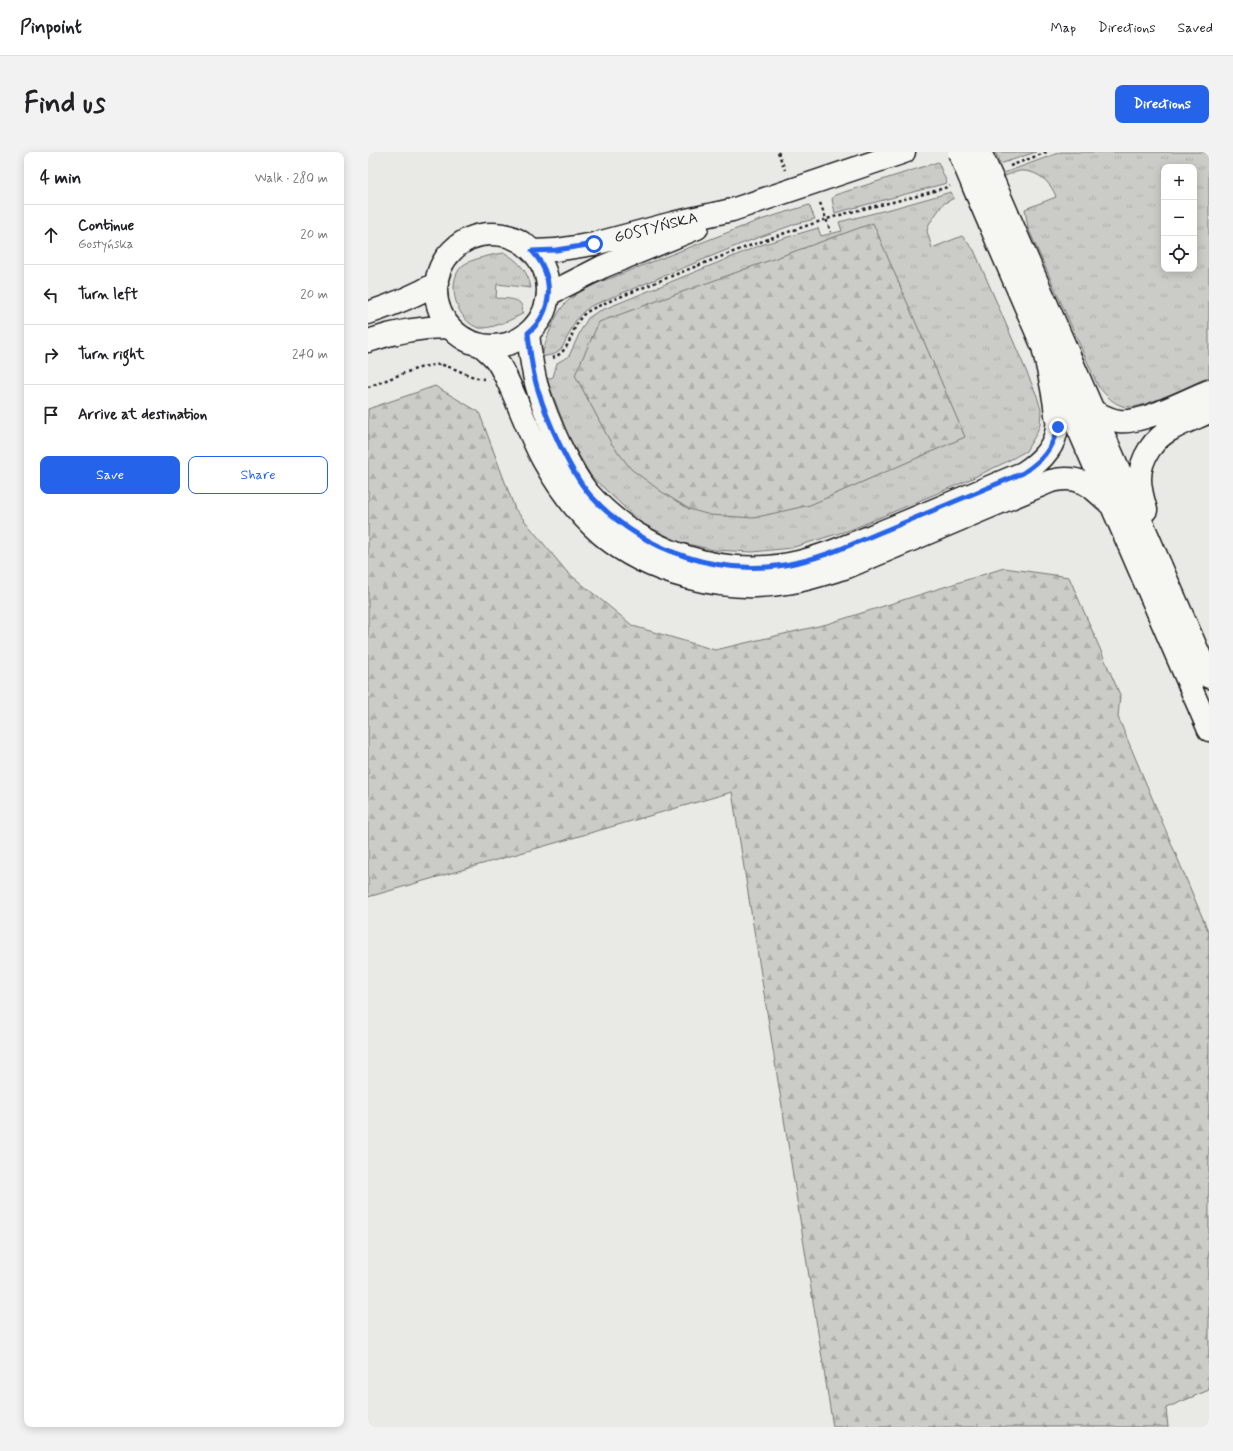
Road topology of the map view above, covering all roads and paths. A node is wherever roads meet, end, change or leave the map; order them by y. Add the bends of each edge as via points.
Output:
1 (904, 152) edge
2 (959, 152) edge
3 (980, 152) edge
4 (1047, 152) edge
5 (1007, 166) dead end
6 (813, 182) junction
7 (951, 186) dead end
8 (984, 187) junction
9 (732, 210) junction
10 (826, 219) junction
11 (831, 232) dead end
12 (532, 251) junction
13 (437, 283) junction
14 (549, 294) junction
15 (368, 313) edge
16 (449, 327) junction
17 (528, 333) junction
18 (368, 341) edge
19 (482, 346) junction
20 (1043, 348) junction
21 (532, 364) junction
22 (504, 374) junction
23 (368, 387) edge
24 (1209, 391) edge
25 (1093, 411) junction
26 (1209, 412) edge
27 (1112, 506) junction
28 (1156, 554) junction
29 (1209, 677) edge
30 (1209, 730) edge

1 - 6 main road, GOSTYŃSKA
2 - 8 main road, bridge
3 - 8 main road, bridge
4 - 5 path
6 - 9 main road, GOSTYŃSKA
6 - 10 path
7 - 10 path
8 - 20 main road
8 - 25 main road
9 - 12 main road, GOSTYŃSKA via 594,244
9 - 14 main road, GOSTYŃSKA via 700,228 602,267
10 - 11 path
10 - 21 path via 726,254 591,310 582,316 565,350 557,356
12 - 13 main road via 512,237 494,234 477,236 460,244 447,256
12 - 14 main road via 540,259 547,276
13 - 15 main road via 411,297
13 - 16 main road via 439,310
14 - 17 main road via 545,311
16 - 18 main road via 404,331
16 - 19 main road via 464,339
17 - 19 main road via 520,340 501,346
17 - 21 main road
19 - 22 main road via 496,359
20 - 21 main road via 1056,405 1058,427 1053,442 1036,465 1023,473 833,552 799,562 767,567 709,564 683,557 653,544 606,512 589,493 563,451 538,390
20 - 27 main road
22 - 23 path via 478,379 456,369 429,365
22 - 27 main road via 543,459 580,514 623,550 654,566 687,577 720,584 753,586 785,584 814,577 848,567 1051,480 1064,478 1085,483
24 - 25 main road via 1143,419 1128,422 1118,421
25 - 28 main road
26 - 28 main road via 1166,432 1149,450 1142,463 1140,479 1143,500
27 - 30 main road
28 - 29 main road

